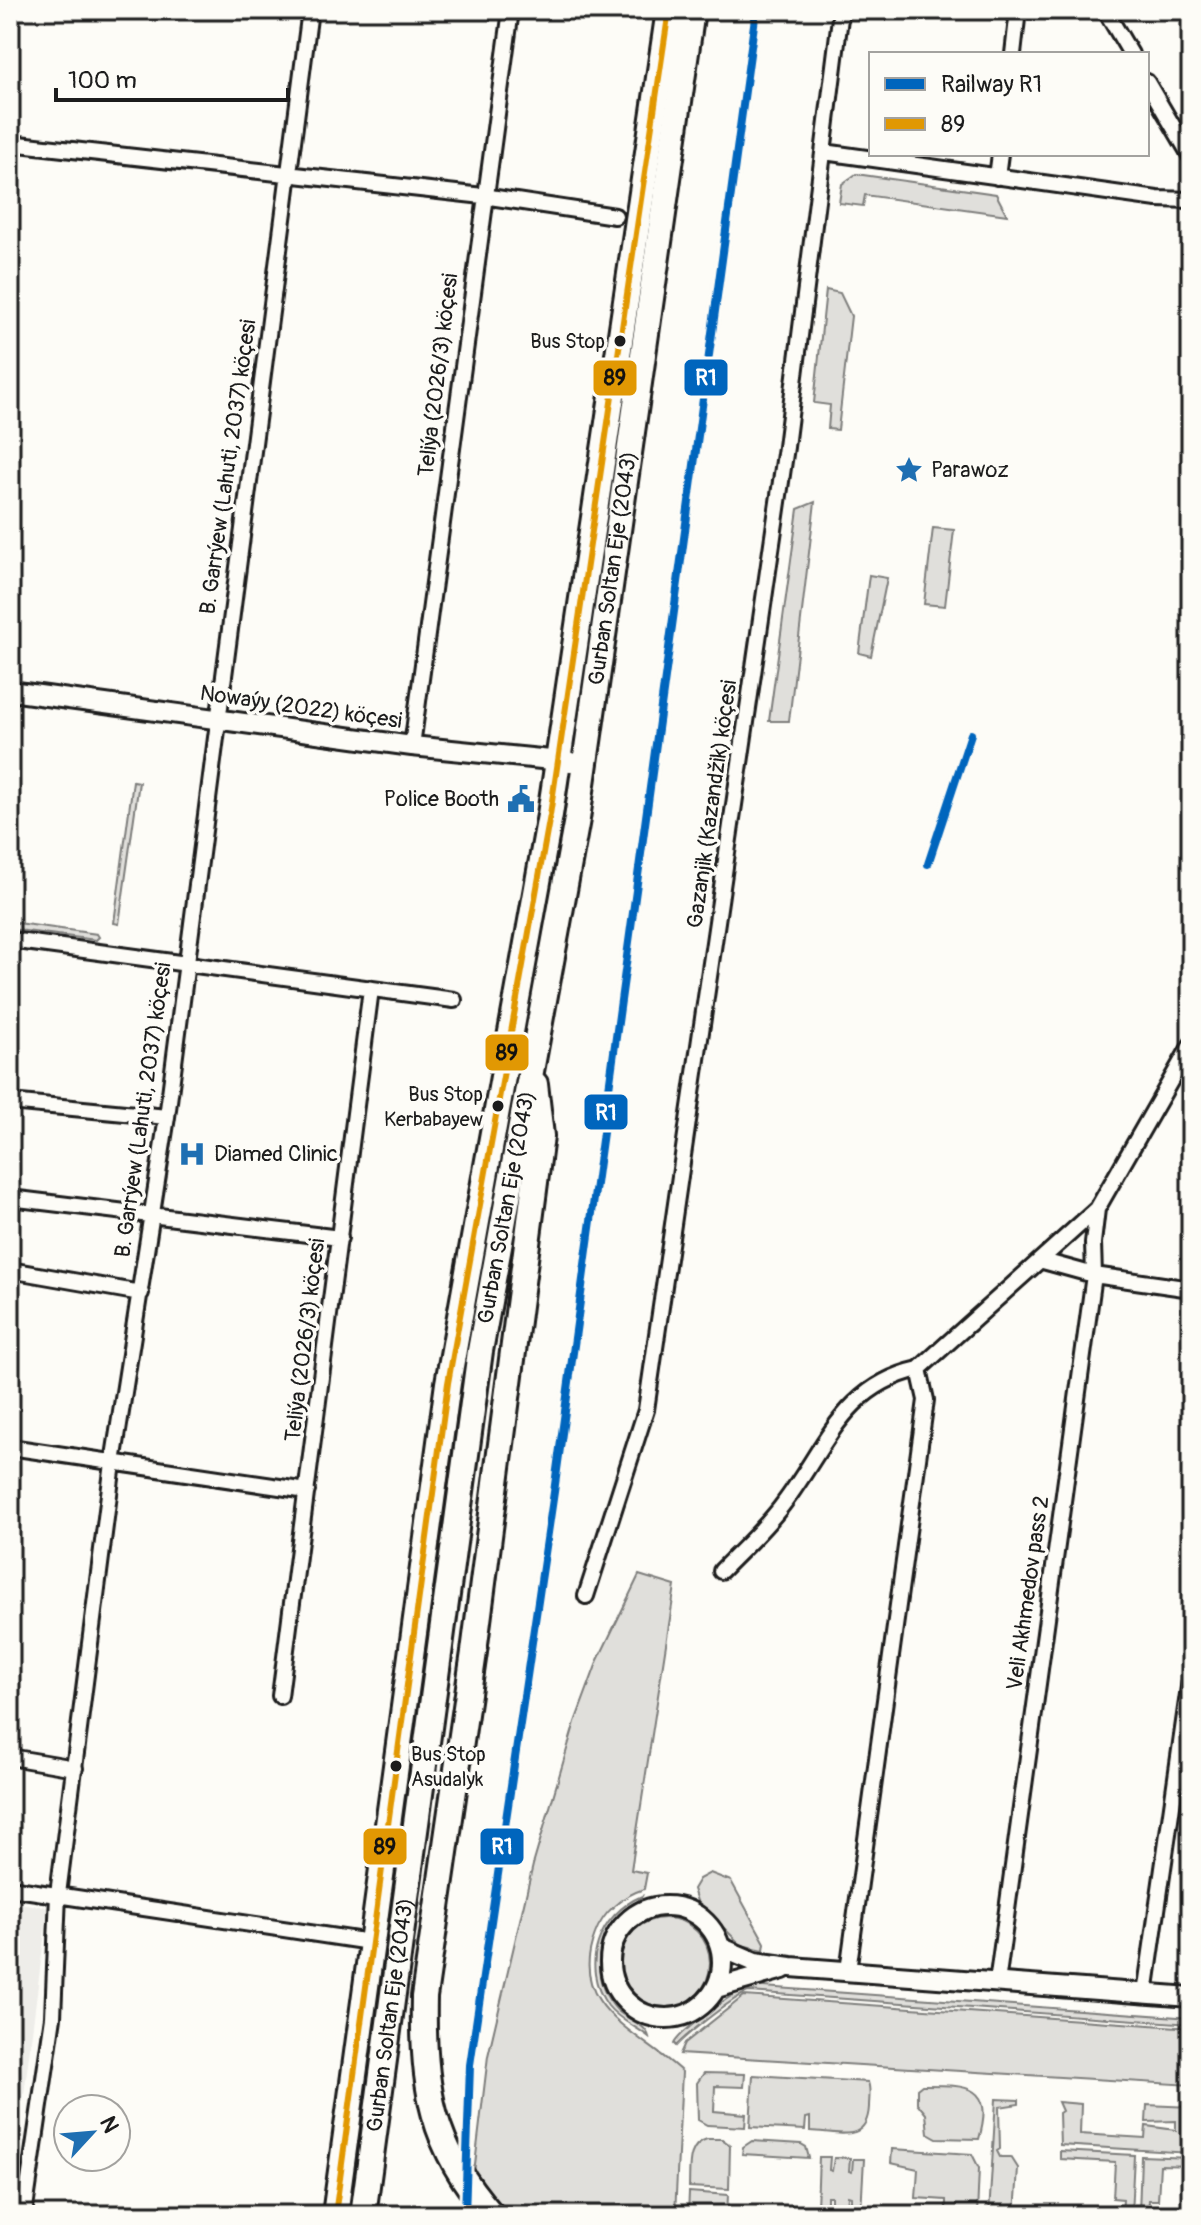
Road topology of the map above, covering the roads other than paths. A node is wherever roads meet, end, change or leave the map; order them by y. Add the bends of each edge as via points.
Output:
1 (310, 10) edge
2 (511, 10) edge
3 (669, 10) edge
4 (692, 10) edge
5 (841, 10) edge
6 (1018, 10) edge
7 (1105, 10) edge
8 (1013, 52) edge
9 (1130, 52) edge
10 (1149, 85) edge
11 (10, 143) edge
12 (824, 152) junction
13 (1000, 156) edge
14 (1191, 157) edge
15 (288, 175) junction
16 (997, 177) junction
17 (483, 196) junction
18 (1191, 200) edge
19 (615, 216) dead end
20 (10, 691) edge
21 (216, 719) junction
22 (412, 746) junction
23 (559, 761) junction
24 (585, 764) junction
25 (10, 940) edge
26 (185, 964) junction
27 (371, 989) junction
28 (454, 1000) dead end
29 (1191, 1045) edge
30 (532, 1058) junction
31 (10, 1102) edge
32 (167, 1117) junction
33 (10, 1198) edge
34 (1097, 1209) junction
35 (151, 1215) junction
36 (340, 1238) junction
37 (1043, 1261) junction
38 (10, 1270) edge
39 (1094, 1275) junction
40 (1191, 1289) edge
41 (141, 1293) junction
42 (919, 1369) junction
43 (10, 1447) edge
44 (113, 1463) junction
45 (307, 1491) junction
46 (721, 1571) dead end
47 (586, 1596) dead end
48 (1191, 1673) edge
49 (280, 1696) dead end
50 (10, 1757) edge
51 (75, 1768) junction
52 (10, 1888) edge
53 (58, 1894) junction
54 (370, 1942) junction
55 (720, 1947) junction
56 (791, 1967) junction
57 (848, 1971) junction
58 (997, 1983) junction
59 (716, 1988) junction
60 (1145, 1994) junction
61 (1191, 1997) edge
62 (24, 2215) edge
63 (335, 2215) edge
64 (363, 2215) edge
65 (492, 2215) edge

1 - 15 street, B. Garrýew (Lahuti, 2037) köçesi
2 - 17 street, Teliýa (2026/3) köçesi
3 - 23 highway, Gurban Soltan Eje (2043)
4 - 24 highway, Gurban Soltan Eje (2043)
5 - 12 street, Gazanjik (Kazandžik) köçesi
6 - 8 street
7 - 9 street
10 - 14 street
11 - 15 street
12 - 16 street
12 - 47 street, Gazanjik (Kazandžik) köçesi via 646,1410
13 - 16 street
15 - 17 street
15 - 21 street, B. Garrýew (Lahuti, 2037) köçesi
16 - 18 street
17 - 19 street
17 - 22 street, Teliýa (2026/3) köçesi
20 - 21 street, Nowaýy (2022) köçesi
21 - 22 street, Nowaýy (2022) köçesi
21 - 26 street, B. Garrýew (Lahuti, 2037) köçesi
22 - 23 street, Nowaýy (2022) köçesi
23 - 24 street, Nowaýy (2022) köçesi
23 - 54 highway, Gurban Soltan Eje (2043) via 448,1383
24 - 30 highway, Gurban Soltan Eje (2043)
25 - 26 street
26 - 27 street
26 - 32 street, B. Garrýew (Lahuti, 2037) köçesi
27 - 28 street
27 - 36 street, Teliýa (2026/3) köçesi
29 - 34 street
30 - 64 highway, Gurban Soltan Eje (2043) via 480,1351
30 - 65 highway via 541,1136 424,1997 428,2097 443,2143 465,2185
31 - 32 street
32 - 35 street, B. Garrýew (Lahuti, 2037) köçesi
33 - 35 street
34 - 37 street
34 - 39 street, Veli Akhmedov pass 2
35 - 36 street
35 - 41 street, B. Garrýew (Lahuti, 2037) köçesi
36 - 45 street, Teliýa (2026/3) köçesi
37 - 39 street
37 - 42 street
38 - 41 street
39 - 40 street
39 - 58 street, Veli Akhmedov pass 2
41 - 44 street, B. Garrýew (Lahuti, 2037) köçesi
42 - 46 street via 880,1380 852,1405 782,1507
42 - 57 street via 926,1400
43 - 44 street
44 - 45 street
44 - 51 street, B. Garrýew (Lahuti, 2037) köçesi
45 - 49 street, Teliýa (2026/3) köçesi
48 - 60 street
50 - 51 street
51 - 53 street, B. Garrýew (Lahuti, 2037) köçesi
52 - 53 street
53 - 54 street
53 - 62 street, B. Garrýew (Lahuti, 2037) köçesi via 53,2017
54 - 63 highway, Gurban Soltan Eje (2043)
55 - 56 street via 755,1962
55 - 59 street via 722,1968
55 - 59 street via 696,1915 666,1906 628,1920 610,1956 621,1996 636,2010 655,2017 676,2018 695,2010
56 - 57 street
56 - 59 street
57 - 58 street
58 - 60 street
60 - 61 street

